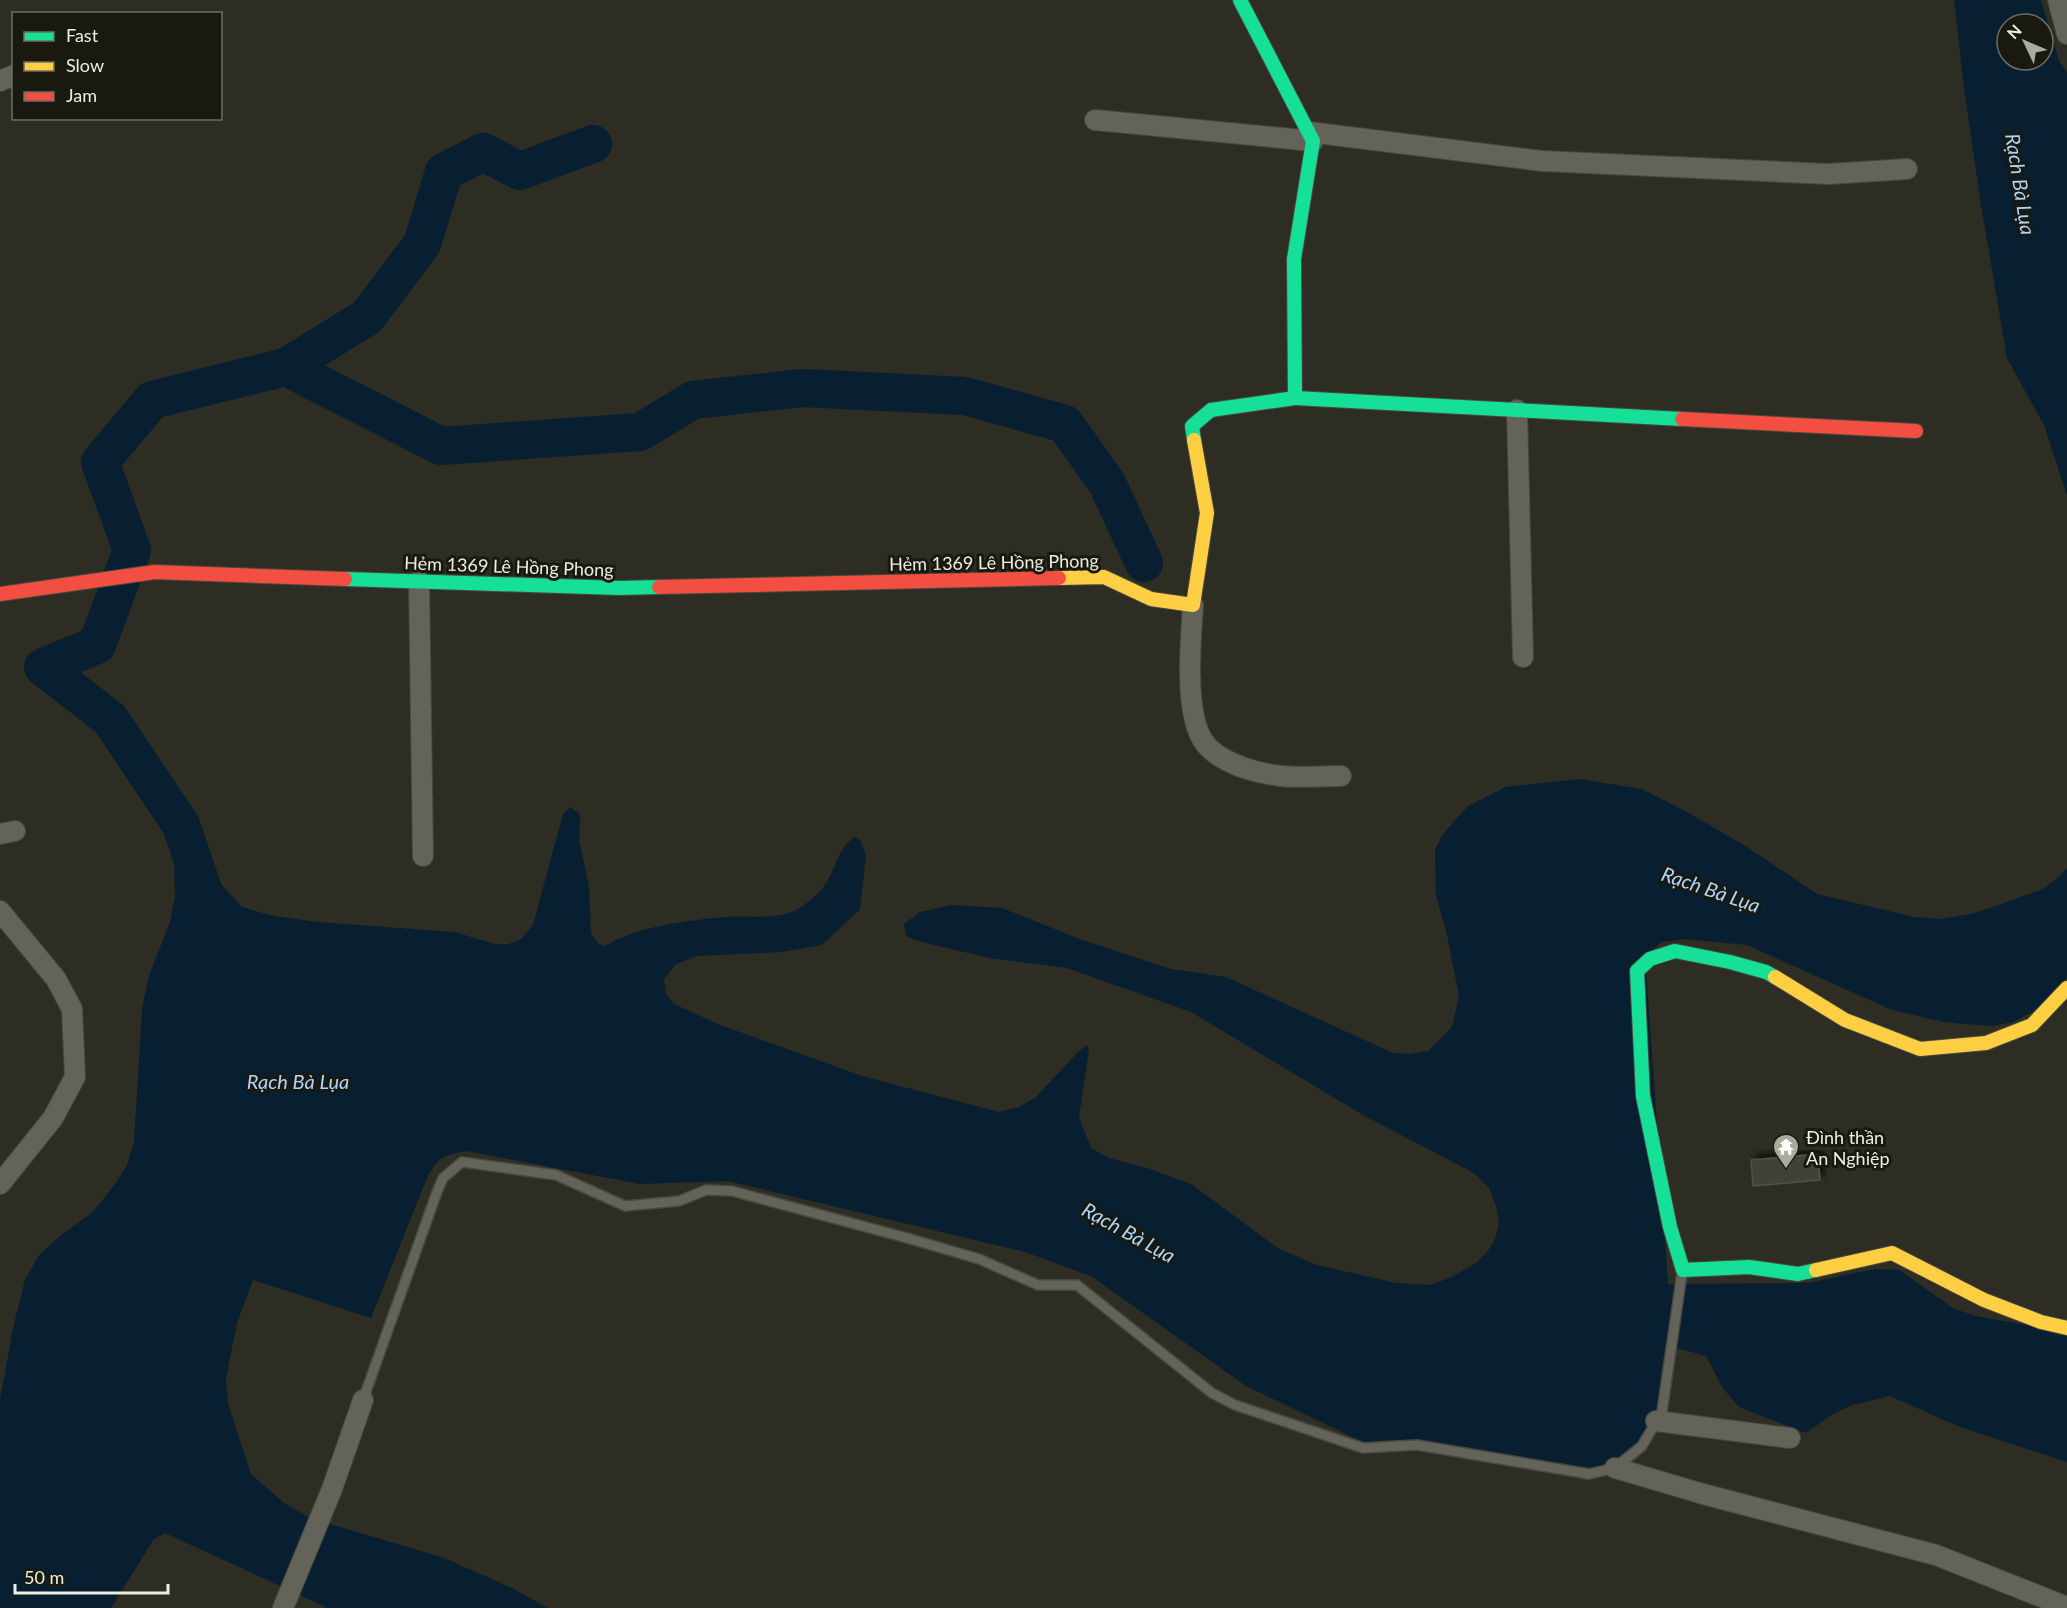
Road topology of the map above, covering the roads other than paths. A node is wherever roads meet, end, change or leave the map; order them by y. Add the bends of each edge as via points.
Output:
1 (1240, 0) edge
2 (2058, 0) edge
3 (2067, 34) edge
4 (1095, 120) dead end
5 (1311, 136) junction
6 (1907, 169) dead end
7 (1295, 398) junction
8 (1517, 410) junction
9 (1916, 431) dead end
10 (419, 581) junction
11 (0, 594) edge
12 (1193, 605) junction
13 (1523, 657) dead end
14 (1341, 776) dead end
15 (423, 856) dead end
16 (0, 911) edge
17 (2067, 988) edge
18 (0, 1184) edge
19 (1682, 1275) junction
20 (2067, 1328) edge
21 (363, 1400) joint
22 (1659, 1417) junction
23 (1790, 1438) dead end
24 (1615, 1468) junction
25 (287, 1600) edge
26 (2067, 1607) edge

1 - 5 street
2 - 3 street
4 - 5 street
5 - 6 street via 1542,161 1829,174
5 - 7 street via 1294,260
7 - 8 street
7 - 12 street via 1211,410 1192,426 1207,513
8 - 9 street
8 - 13 street
10 - 11 street, Hẻm 1369 Lê Hồng Phong via 155,572
10 - 12 street, Hẻm 1369 Lê Hồng Phong via 619,588 1104,577 1151,599
10 - 15 street
12 - 14 street via 1189,663 1193,707 1197,729 1208,748 1234,765 1281,776
16 - 18 street via 56,979 72,1009 75,1066 75,1077 53,1118
17 - 19 street via 2032,1024 1986,1043 1920,1049 1845,1020 1766,972 1675,951 1650,959 1637,971 1643,1096
19 - 20 street via 1749,1267 1798,1274 1892,1253 1984,1300
19 - 22 lane
21 - 24 lane via 437,1192 443,1178 462,1162 556,1174 625,1206 679,1201 706,1190 732,1191 979,1259 1038,1285 1077,1285 1212,1393 1235,1405 1363,1448 1417,1446 1589,1474
21 - 25 street
22 - 23 street
22 - 24 lane via 1642,1446
24 - 26 street via 1936,1555

